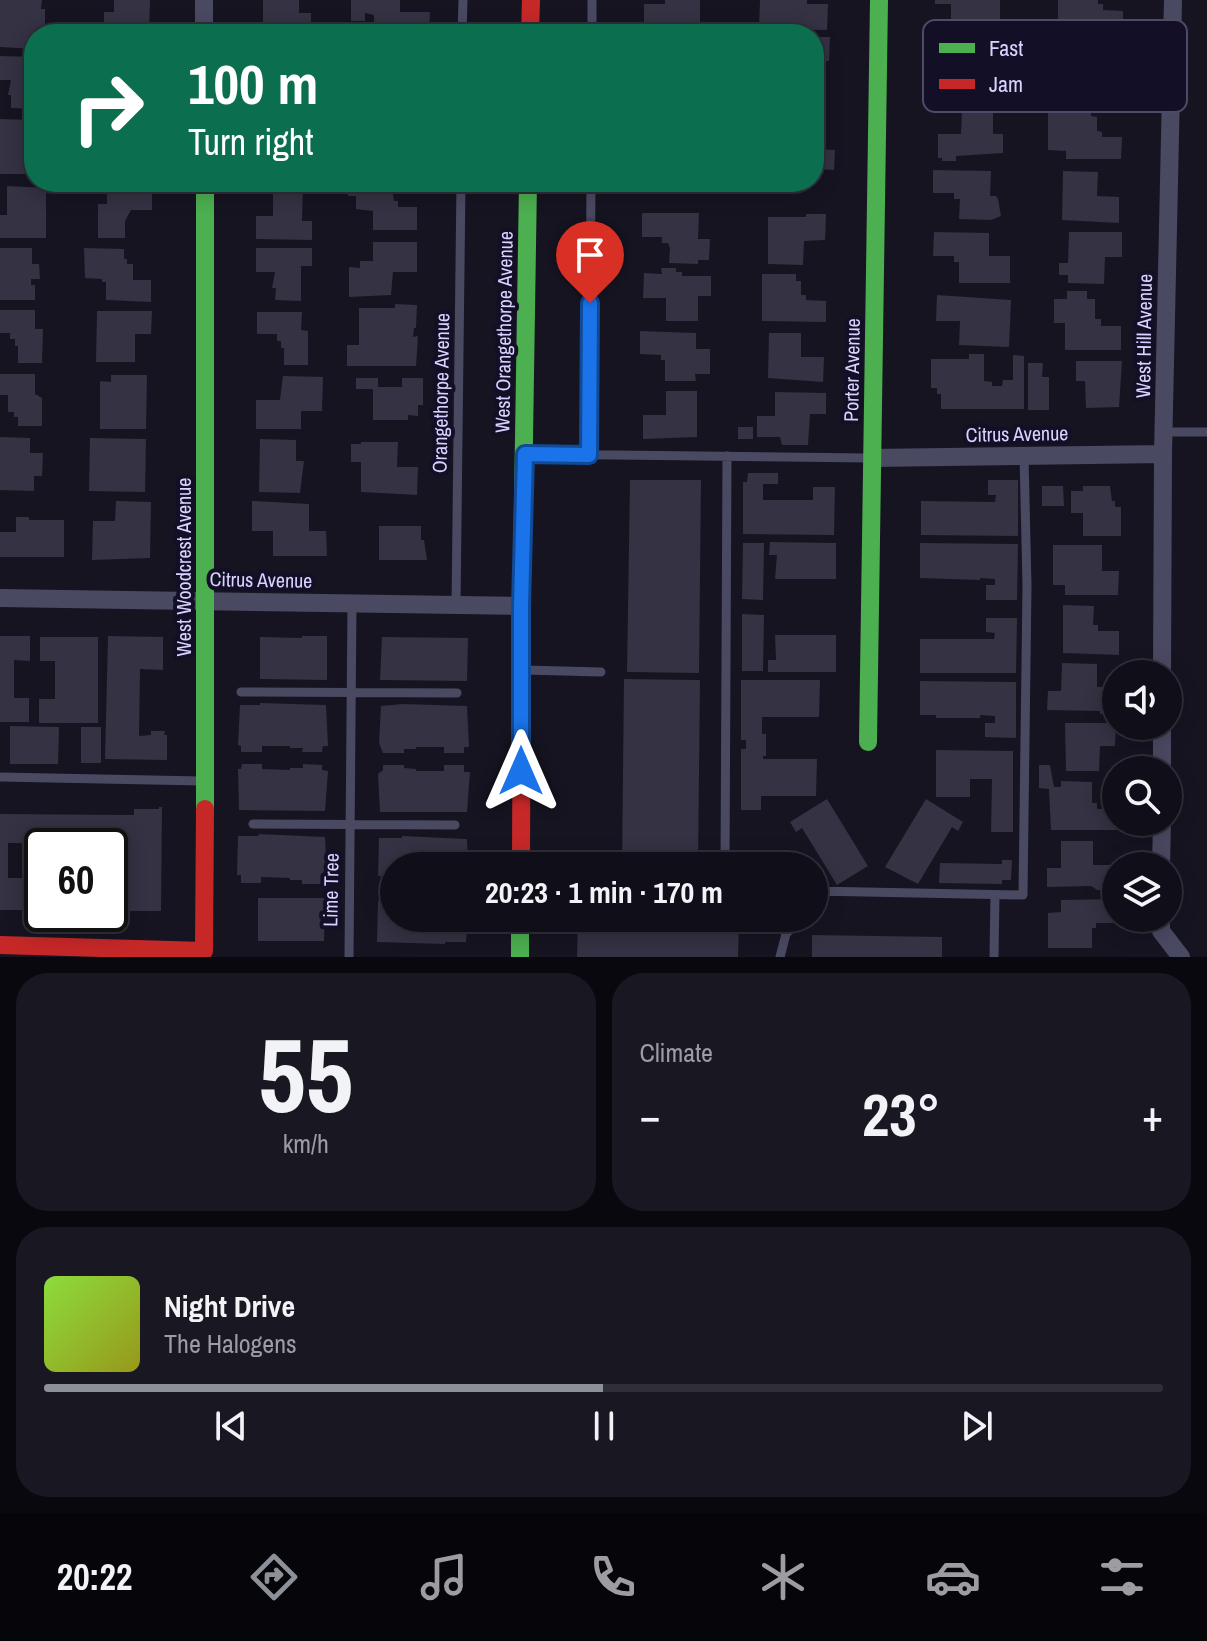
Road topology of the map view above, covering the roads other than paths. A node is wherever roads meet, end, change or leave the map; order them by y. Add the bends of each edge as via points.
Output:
1 (204, 0) edge
2 (463, 0) edge
3 (531, 0) edge
4 (592, 0) edge
5 (879, 0) edge
6 (1173, 0) edge
7 (1173, 20) edge
8 (204, 24) edge
9 (462, 24) edge
10 (530, 24) edge
11 (592, 24) edge
12 (1171, 112) edge
13 (205, 192) edge
14 (461, 192) edge
15 (528, 192) edge
16 (591, 192) edge
17 (1164, 432) junction
18 (1207, 432) edge
19 (525, 454) junction
20 (1163, 454) junction
21 (589, 455) junction
22 (727, 456) junction
23 (1024, 456) junction
24 (872, 458) junction
25 (0, 598) edge
26 (206, 602) junction
27 (352, 603) junction
28 (456, 605) junction
29 (521, 606) junction
30 (1162, 660) edge
31 (521, 670) junction
32 (601, 672) dead end
33 (241, 692) dead end
34 (351, 693) junction
35 (457, 693) dead end
36 (868, 742) dead end
37 (0, 777) edge
38 (205, 781) junction
39 (350, 823) junction
40 (253, 824) dead end
41 (455, 825) dead end
42 (521, 852) edge
43 (725, 852) edge
44 (828, 891) edge
45 (995, 895) junction
46 (520, 932) edge
47 (789, 932) edge
48 (1162, 932) edge
49 (0, 945) edge
50 (204, 954) edge
51 (349, 957) edge
52 (520, 957) edge
53 (780, 957) edge
54 (994, 957) edge
55 (1181, 957) edge

1 - 8 street
2 - 9 lane
3 - 10 street
4 - 11 lane
5 - 24 street, Porter Avenue
6 - 7 street, West Hill Avenue
12 - 17 street, West Hill Avenue
13 - 26 street, West Woodcrest Avenue
14 - 28 lane, Orangethorpe Avenue
15 - 19 street, West Orangethorpe Avenue
16 - 21 lane
17 - 18 lane
17 - 20 street, West Hill Avenue
19 - 21 lane
19 - 29 street, West Orangethorpe Avenue
20 - 23 street, Citrus Avenue
20 - 30 street, West Hill Avenue
21 - 22 lane
22 - 24 lane
22 - 43 lane
23 - 24 street, Citrus Avenue
23 - 45 lane via 1023,895
24 - 36 street, Porter Avenue
25 - 26 street, Citrus Avenue
26 - 27 street, Citrus Avenue
26 - 38 street, West Woodcrest Avenue
27 - 28 street, Citrus Avenue
27 - 34 lane, Lime Tree
28 - 29 street, Citrus Avenue
29 - 31 street, West Orangethorpe Avenue
31 - 32 lane
31 - 42 street, West Orangethorpe Avenue
33 - 34 lane
34 - 35 lane
34 - 39 lane, Lime Tree
37 - 38 lane
38 - 50 street, West Woodcrest Avenue
39 - 40 lane, Lime Tree
39 - 41 lane, Lime Tree
39 - 51 lane, Lime Tree
44 - 45 lane
45 - 54 lane
46 - 52 street
47 - 53 lane
48 - 55 street
49 - 50 street

